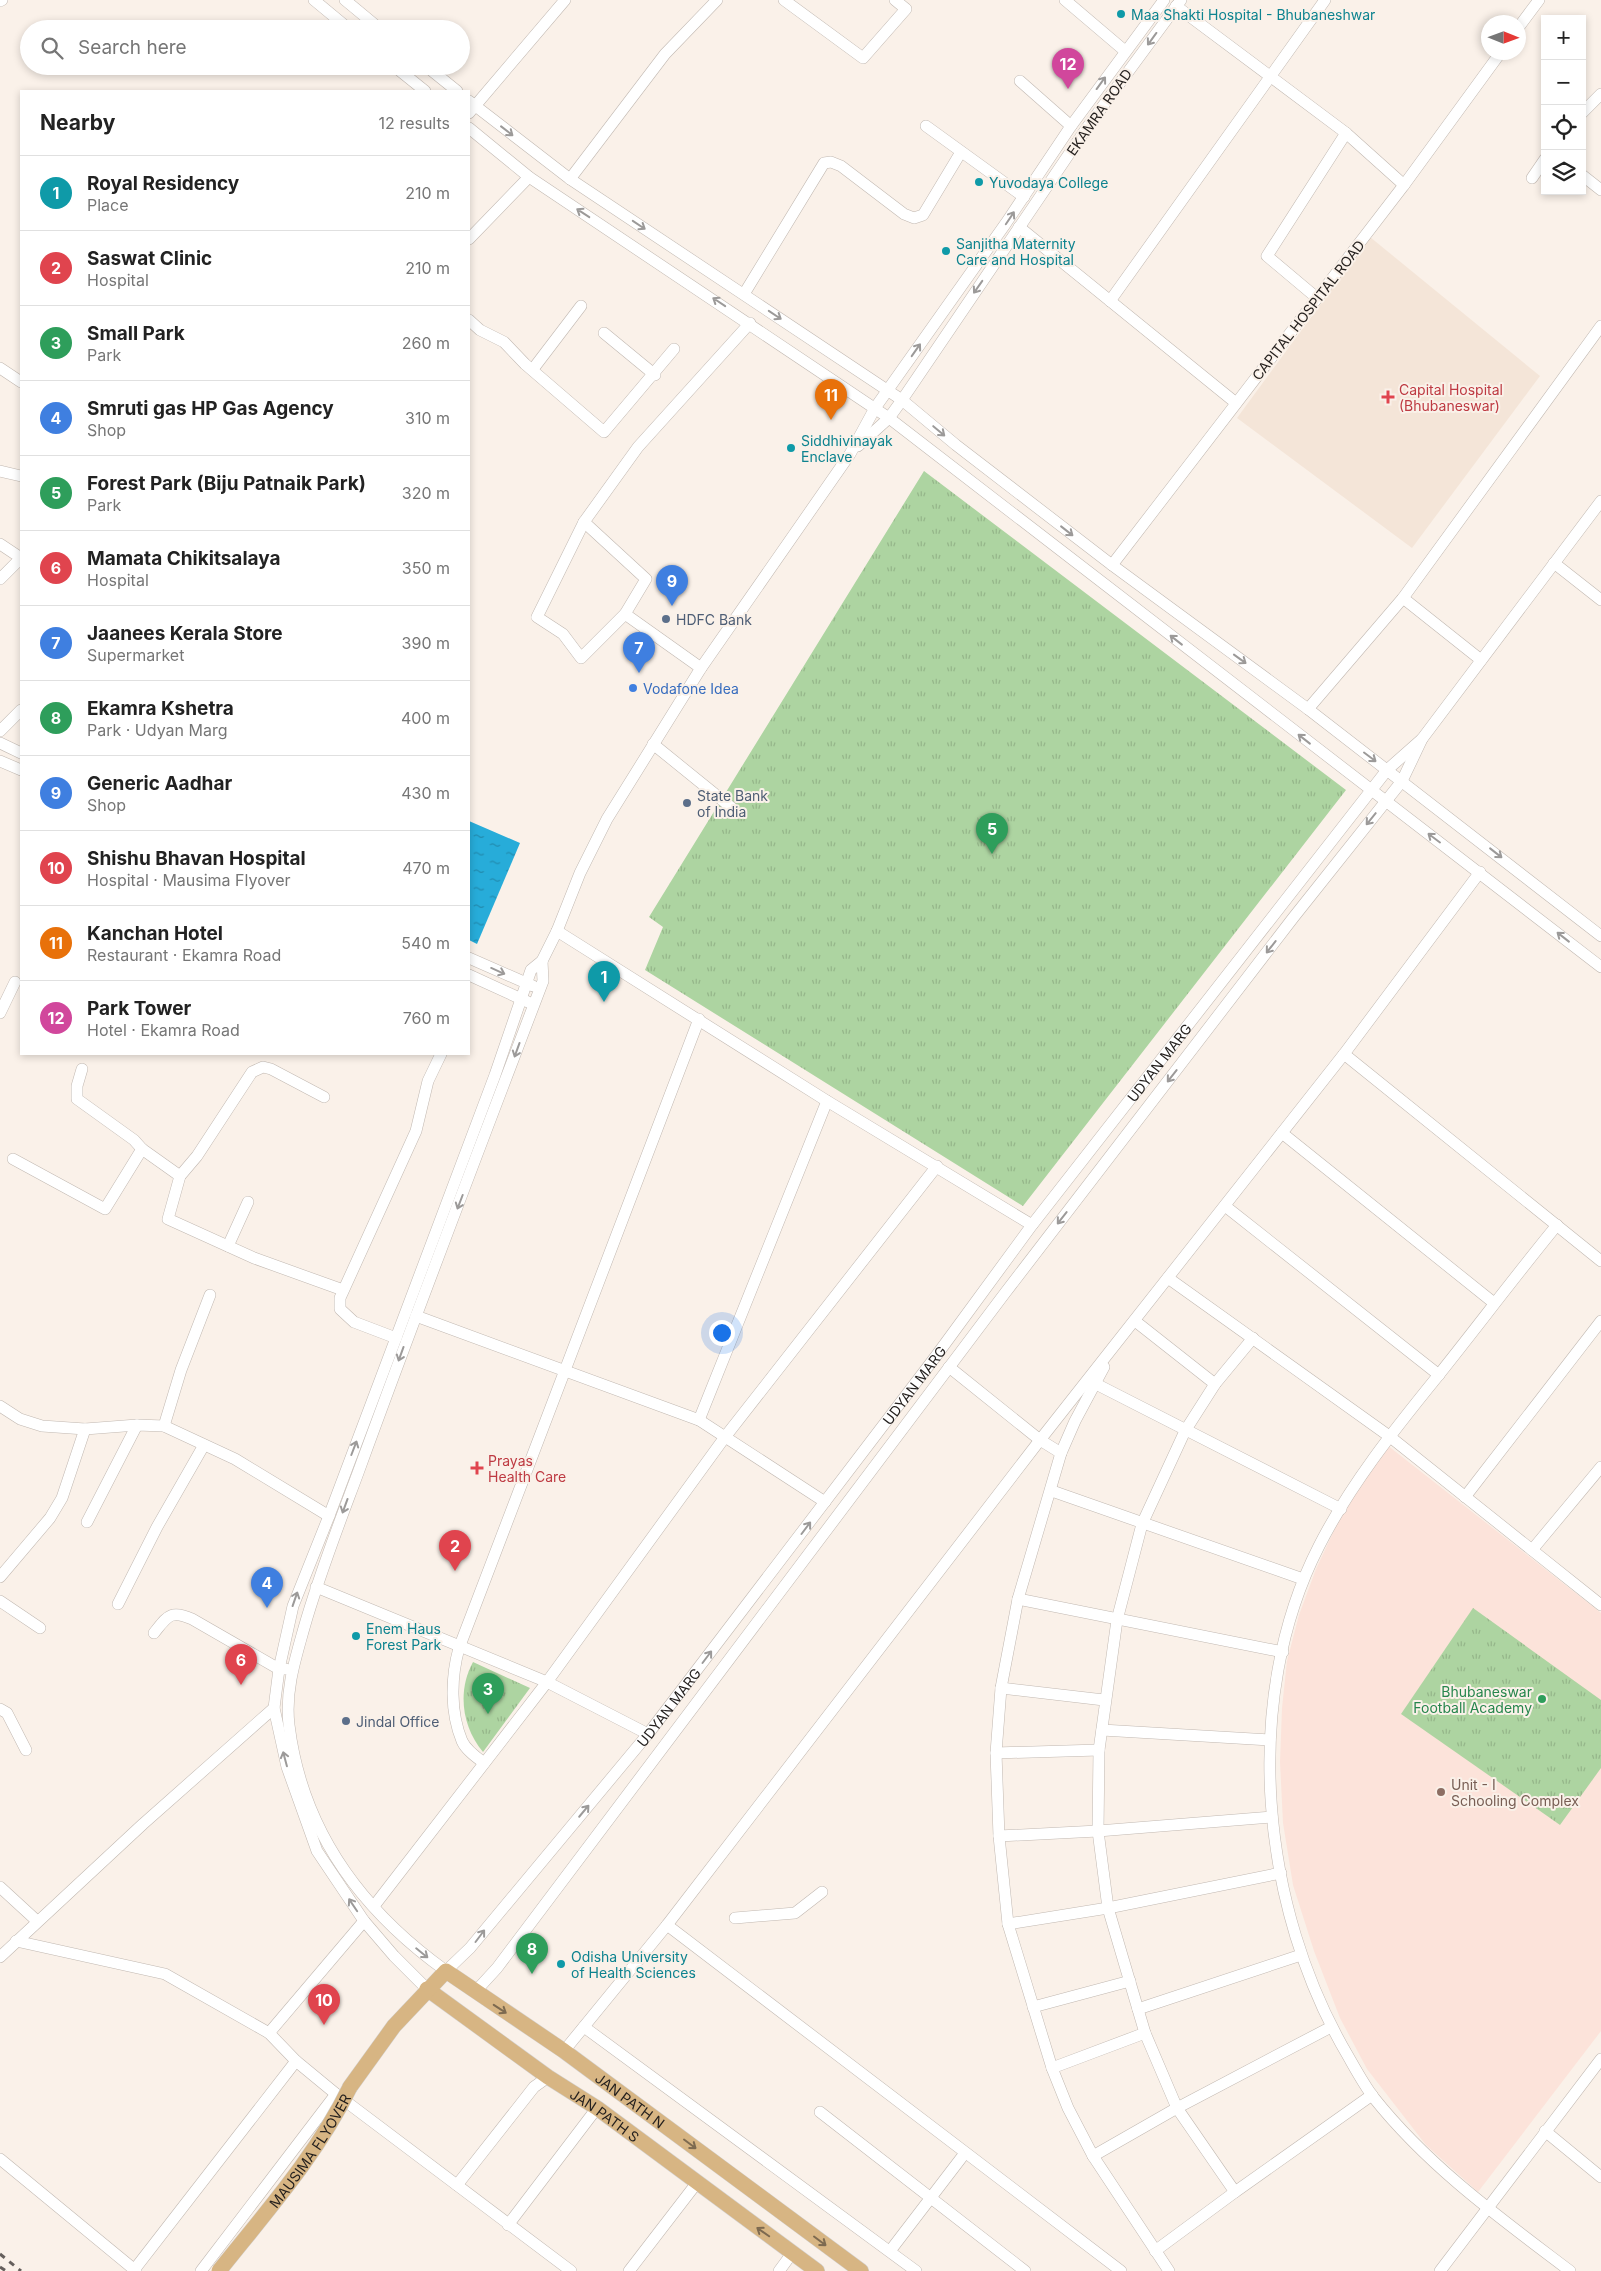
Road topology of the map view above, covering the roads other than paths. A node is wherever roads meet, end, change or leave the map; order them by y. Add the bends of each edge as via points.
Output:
1 (314, 0) edge
2 (345, 0) edge
3 (564, 0) edge
4 (717, 0) edge
5 (784, 0) edge
6 (894, 0) edge
7 (1064, 0) edge
8 (1164, 0) edge
9 (1325, 0) edge
10 (1539, 0) edge
11 (1179, 3) edge
12 (1526, 17) edge
13 (338, 20) edge
14 (369, 20) edge
15 (1125, 51) junction
16 (1495, 60) edge
17 (405, 75) edge
18 (437, 75) edge
19 (1272, 76) junction
20 (1020, 81) dead end
21 (424, 90) edge
22 (456, 90) edge
23 (1601, 94) edge
24 (471, 106) edge
25 (1586, 108) edge
26 (926, 126) dead end
27 (1071, 126) junction
28 (470, 129) edge
29 (1346, 133) junction
30 (961, 152) junction
31 (1541, 166) edge
32 (529, 177) junction
33 (1532, 178) dead end
34 (1586, 178) edge
35 (570, 179) junction
36 (1404, 185) junction
37 (1601, 190) edge
38 (1024, 197) junction
39 (1019, 227) junction
40 (470, 238) edge
41 (744, 294) junction
42 (1317, 298) junction
43 (1110, 301) junction
44 (581, 306) dead end
45 (470, 321) edge
46 (750, 323) junction
47 (1601, 326) edge
48 (604, 333) dead end
49 (1590, 341) junction
50 (1601, 348) edge
51 (674, 349) dead end
52 (0, 368) edge
53 (533, 369) junction
54 (655, 375) junction
55 (18, 380) edge
56 (888, 390) junction
57 (902, 400) junction
58 (1236, 404) junction
59 (875, 408) junction
60 (889, 418) junction
61 (852, 452) junction
62 (0, 471) edge
63 (20, 476) edge
64 (1601, 501) edge
65 (584, 522) junction
66 (0, 544) edge
67 (20, 557) edge
68 (20, 559) edge
69 (1554, 563) junction
70 (1112, 565) junction
71 (0, 579) edge
72 (1403, 598) junction
73 (1601, 600) edge
74 (626, 614) junction
75 (1481, 660) junction
76 (701, 668) junction
77 (1308, 709) junction
78 (20, 711) edge
79 (0, 730) edge
80 (1422, 739) junction
81 (0, 743) edge
82 (653, 744) junction
83 (20, 753) edge
84 (0, 762) edge
85 (20, 770) edge
86 (1387, 770) junction
87 (1402, 781) junction
88 (1371, 791) junction
89 (1385, 802) junction
90 (732, 808) dead end
91 (1480, 872) junction
92 (557, 932) junction
93 (1601, 936) edge
94 (470, 958) edge
95 (542, 961) junction
96 (1601, 967) edge
97 (470, 975) edge
98 (15, 982) dead end
99 (527, 984) junction
100 (540, 989) junction
101 (521, 1000) junction
102 (534, 1004) junction
103 (0, 1013) edge
104 (699, 1019) junction
105 (1344, 1054) junction
106 (441, 1055) edge
107 (82, 1069) dead end
108 (324, 1097) dead end
109 (827, 1101) junction
110 (1282, 1133) junction
111 (142, 1149) junction
112 (13, 1159) dead end
113 (937, 1166) junction
114 (180, 1176) junction
115 (1062, 1186) junction
116 (1078, 1198) junction
117 (248, 1202) dead end
118 (1225, 1206) junction
119 (1032, 1225) junction
120 (1557, 1225) junction
121 (228, 1246) junction
122 (1601, 1261) edge
123 (1168, 1278) junction
124 (343, 1290) junction
125 (210, 1295) dead end
126 (1494, 1303) junction
127 (416, 1316) junction
128 (1601, 1320) edge
129 (1135, 1321) junction
130 (396, 1338) junction
131 (1253, 1338) junction
132 (1113, 1349) junction
133 (949, 1366) junction
134 (564, 1371) junction
135 (1439, 1375) junction
136 (1096, 1384) junction
137 (1215, 1384) junction
138 (0, 1406) edge
139 (699, 1420) junction
140 (136, 1425) junction
141 (164, 1426) junction
142 (85, 1429) junction
143 (1185, 1431) junction
144 (1389, 1436) junction
145 (725, 1437) junction
146 (1040, 1440) junction
147 (204, 1445) junction
148 (1061, 1453) junction
149 (1601, 1467) edge
150 (1052, 1491) junction
151 (1465, 1497) junction
152 (825, 1502) junction
153 (1341, 1509) junction
154 (329, 1516) junction
155 (86, 1522) dead end
156 (1142, 1524) junction
157 (1532, 1550) junction
158 (0, 1577) edge
159 (1303, 1580) junction
160 (316, 1587) junction
161 (1018, 1599) junction
162 (0, 1601) edge
163 (118, 1604) dead end
164 (1601, 1605) edge
165 (1117, 1620) junction
166 (40, 1628) dead end
167 (154, 1633) dead end
168 (459, 1648) junction
169 (1283, 1652) junction
170 (293, 1668) junction
171 (279, 1669) junction
172 (547, 1682) junction
173 (1001, 1688) junction
174 (1104, 1700) junction
175 (274, 1708) junction
176 (0, 1709) edge
177 (1102, 1730) junction
178 (648, 1734) junction
179 (1270, 1740) junction
180 (26, 1750) dead end
181 (1099, 1750) junction
182 (996, 1753) junction
183 (484, 1763) junction
184 (1272, 1817) junction
185 (1098, 1832) junction
186 (999, 1836) junction
187 (1281, 1873) junction
188 (0, 1887) edge
189 (822, 1892) dead end
190 (374, 1906) junction
191 (1108, 1908) junction
192 (735, 1918) dead end
193 (364, 1920) junction
194 (37, 1921) junction
195 (1008, 1924) junction
196 (667, 1926) junction
197 (16, 1941) junction
198 (2, 1953) edge
199 (1301, 1956) junction
200 (446, 1971) junction
201 (1130, 1981) junction
202 (427, 1989) junction
203 (474, 1992) junction
204 (1033, 2006) junction
205 (1138, 2009) junction
206 (459, 2012) junction
207 (584, 2027) junction
208 (1331, 2027) junction
209 (269, 2033) junction
210 (1145, 2033) junction
211 (564, 2051) junction
212 (1601, 2059) edge
213 (296, 2061) junction
214 (1052, 2068) junction
215 (548, 2077) junction
216 (343, 2091) junction
217 (1372, 2095) junction
218 (597, 2108) junction
219 (1177, 2108) junction
220 (820, 2112) dead end
221 (1545, 2131) junction
222 (965, 2152) junction
223 (1093, 2156) junction
224 (0, 2159) edge
225 (1601, 2177) edge
226 (696, 2184) junction
227 (457, 2185) junction
228 (1235, 2192) junction
229 (931, 2198) junction
230 (1488, 2208) junction
231 (508, 2225) junction
232 (890, 2251) junction
233 (1155, 2251) junction
234 (793, 2252) junction
235 (1565, 2269) edge
236 (135, 2270) edge
237 (201, 2271) edge
238 (219, 2271) edge
239 (571, 2271) edge
240 (630, 2271) edge
241 (779, 2271) edge
242 (817, 2271) edge
243 (861, 2271) edge
244 (916, 2271) edge
245 (1024, 2271) edge
246 (1121, 2271) edge
247 (1169, 2271) edge
248 (1440, 2271) edge

1 - 13 street
2 - 14 street
3 - 24 street
4 - 35 street via 665,54
5 - 6 street via 863,58 906,9
7 - 15 street
8 - 15 street, EKAMRA ROAD
9 - 19 street
10 - 12 street
11 - 19 street
11 -> 39 street, EKAMRA ROAD
27 -> 15 street, EKAMRA ROAD
16 - 36 street, CAPITAL HOSPITAL ROAD
17 - 21 street
18 - 22 street
19 - 29 street
19 - 43 street
20 - 27 street
23 - 25 street
24 -> 35 street
26 - 30 street
27 - 38 street, EKAMRA ROAD
28 - 32 street
29 - 36 street
29 - 42 street via 1268,256
30 - 38 street
30 - 41 street via 923,215 914,218 904,214 841,166 824,163
31 - 33 street
32 - 40 street
46 -> 32 street
34 - 37 street
35 -> 41 street
36 - 42 street, CAPITAL HOSPITAL ROAD
56 -> 38 street, EKAMRA ROAD
39 - 43 street
39 -> 57 street, EKAMRA ROAD
41 -> 56 street
42 - 58 street, CAPITAL HOSPITAL ROAD
43 - 58 street
44 - 53 street
45 - 53 street via 504,342
46 - 59 street
46 - 65 street via 638,447
47 - 49 street
48 - 54 street
49 - 50 street
49 - 72 street
51 - 54 street
52 - 55 street
53 - 54 street via 604,432
56 - 57 street
56 - 59 street, EKAMRA ROAD
57 - 60 street, EKAMRA ROAD
57 -> 70 street
58 - 70 street, CAPITAL HOSPITAL ROAD
59 - 60 street
59 - 61 street, EKAMRA ROAD
60 - 61 street, EKAMRA ROAD
88 -> 60 street
61 - 76 street, JAN PATH S
62 - 63 street
64 - 69 street
65 - 74 street via 646,579
65 - 74 street via 537,617 562,634 581,658
66 - 67 street
68 - 71 street
69 - 73 street
69 - 75 street
70 -> 77 street
72 - 75 street
72 - 77 street
74 - 76 street
75 - 80 street
76 - 82 street, JAN PATH S
77 -> 86 street
78 - 79 street
80 - 86 street, UDYAN MARG
80 - 87 street, UDYAN MARG
81 - 83 street
82 - 90 street
82 - 92 street, JAN PATH S via 607,819 580,873
84 - 85 street
86 - 87 street
86 - 88 street, UDYAN MARG
87 - 89 street, UDYAN MARG
87 -> 93 street
88 - 89 street
88 - 115 street, UDYAN MARG
91 -> 89 street
89 -> 116 street, UDYAN MARG
96 -> 91 street
91 - 105 street
92 - 95 street, JAN PATH S
92 - 104 street
94 -> 99 street
95 - 99 street, JAN PATH S via 531,970
95 - 100 street, JAN PATH N
97 - 101 street
98 - 103 street
99 - 100 street
99 - 101 street, JAN PATH S
100 - 102 street, JAN PATH N
101 - 102 street
101 - 130 street, JAN PATH S
102 -> 127 street, JAN PATH N
104 - 109 street
104 - 134 street
105 - 110 street
105 - 120 street
106 - 124 street via 428,1081 416,1131
107 - 111 street via 76,1086 77,1099
108 - 114 street via 271,1069 257,1068
109 - 113 street
109 - 139 street
110 - 118 street
110 - 126 street
111 - 112 street via 106,1209
111 - 114 street
113 - 119 street
113 - 145 street
114 - 121 street via 168,1219
115 - 116 street
115 - 119 street, UDYAN MARG
116 -> 133 street, UDYAN MARG
117 - 121 street
118 - 123 street
118 - 135 street
119 - 152 street, UDYAN MARG
120 - 122 street
120 - 126 street
121 - 124 street
123 - 129 street
123 - 131 street
124 - 130 street via 340,1309 344,1313 354,1322
125 - 141 street via 181,1370
126 - 135 street
127 - 134 street
127 -> 160 street, JAN PATH N
128 - 151 street
129 - 132 street
129 - 137 street
154 -> 130 street, JAN PATH S
131 - 137 street
131 - 144 street
132 - 136 street
132 - 146 street
133 - 146 street
133 - 203 street, UDYAN MARG via 502,1960
134 - 139 street
134 - 168 street
135 - 144 street
136 - 143 street
136 - 148 street via 1074,1421
137 - 143 street
138 - 142 street via 20,1419 42,1426
139 - 145 street
140 - 141 street
140 - 142 street
140 - 155 street
141 - 147 street
142 - 158 street via 62,1498 50,1518
143 - 153 street
143 - 156 street
144 - 151 street
144 - 153 street
145 - 152 street
145 - 172 street
146 - 148 street
146 - 196 street
147 - 154 street via 235,1459
147 - 163 street
148 - 150 street
149 - 157 street
150 - 156 street
150 - 161 street
151 - 157 street
178 -> 152 street, UDYAN MARG
153 - 159 street
171 -> 154 street, JAN PATH S via 292,1606
156 - 159 street
156 - 165 street
157 - 164 street
159 - 169 street
160 - 168 street
160 - 170 street, JAN PATH N
161 - 165 street
161 - 173 street
162 - 166 street
165 - 169 street
165 - 174 street
167 - 171 street via 168,1616 179,1614
168 - 172 street
168 - 183 street via 453,1689 455,1716 463,1742
169 - 179 street
170 - 171 street
170 - 190 street, JAN PATH N via 288,1695 289,1724 296,1760 314,1816 337,1861
171 - 175 street, JAN PATH S
172 - 178 street
172 - 183 street
173 - 174 street
173 - 182 street
174 - 177 street
193 -> 175 street, JAN PATH S via 316,1851 287,1768
175 - 194 street
176 - 180 street via 7,1713
177 - 179 street
177 - 181 street
200 -> 178 street, UDYAN MARG via 470,1948
179 - 184 street
181 - 182 street
181 - 185 street
182 - 186 street
183 - 190 street
184 - 185 street
184 - 187 street
185 - 186 street
185 - 191 street
186 - 195 street
187 - 191 street
187 - 199 street
188 - 194 street
189 - 192 street via 795,1912
190 -> 200 street, JAN PATH N via 398,1934
191 - 195 street
191 - 201 street
193 - 202 street, JAN PATH S
193 - 209 street
194 - 197 street
195 - 204 street
196 - 207 street
196 - 222 street
197 - 198 street
197 - 209 street via 165,1974
199 - 205 street
199 - 208 street
200 - 202 main road, UDYAN MARG
200 - 203 main road, JAN PATH N
201 - 204 street
201 - 205 street
202 - 206 main road, JAN PATH S
202 - 216 main road, MAUSIMA FLYOVER
203 - 206 main road, UDYAN MARG
203 -> 211 main road, JAN PATH N
204 - 214 street
205 - 210 street
206 - 215 main road, JAN PATH S
207 - 211 street
207 - 232 street
208 - 217 street
208 - 219 street
209 - 213 street
210 - 214 street
210 - 219 street
211 -> 243 main road, JAN PATH N
212 - 221 street
213 - 216 street
213 - 236 street
214 - 223 street
215 - 218 main road, JAN PATH S
215 - 227 street via 534,2087
216 - 227 street
216 - 237 street
216 - 238 main road, MAUSIMA FLYOVER, bridge via 334,2120 306,2161
217 - 228 street
217 - 230 street via 1431,2161
218 - 226 main road, JAN PATH S
218 - 231 street
219 - 223 street
219 - 228 street
220 - 229 street
221 - 225 street
221 - 230 street
222 - 229 street
222 - 246 street
223 - 233 street
224 - 236 street
234 -> 226 main road, JAN PATH S
226 - 240 street
227 - 231 street
228 - 233 street
229 - 232 street
229 - 245 street
230 - 235 street
230 - 248 street
231 - 239 street
232 - 244 street
233 - 247 street
234 - 241 street
234 - 242 main road, JAN PATH S

